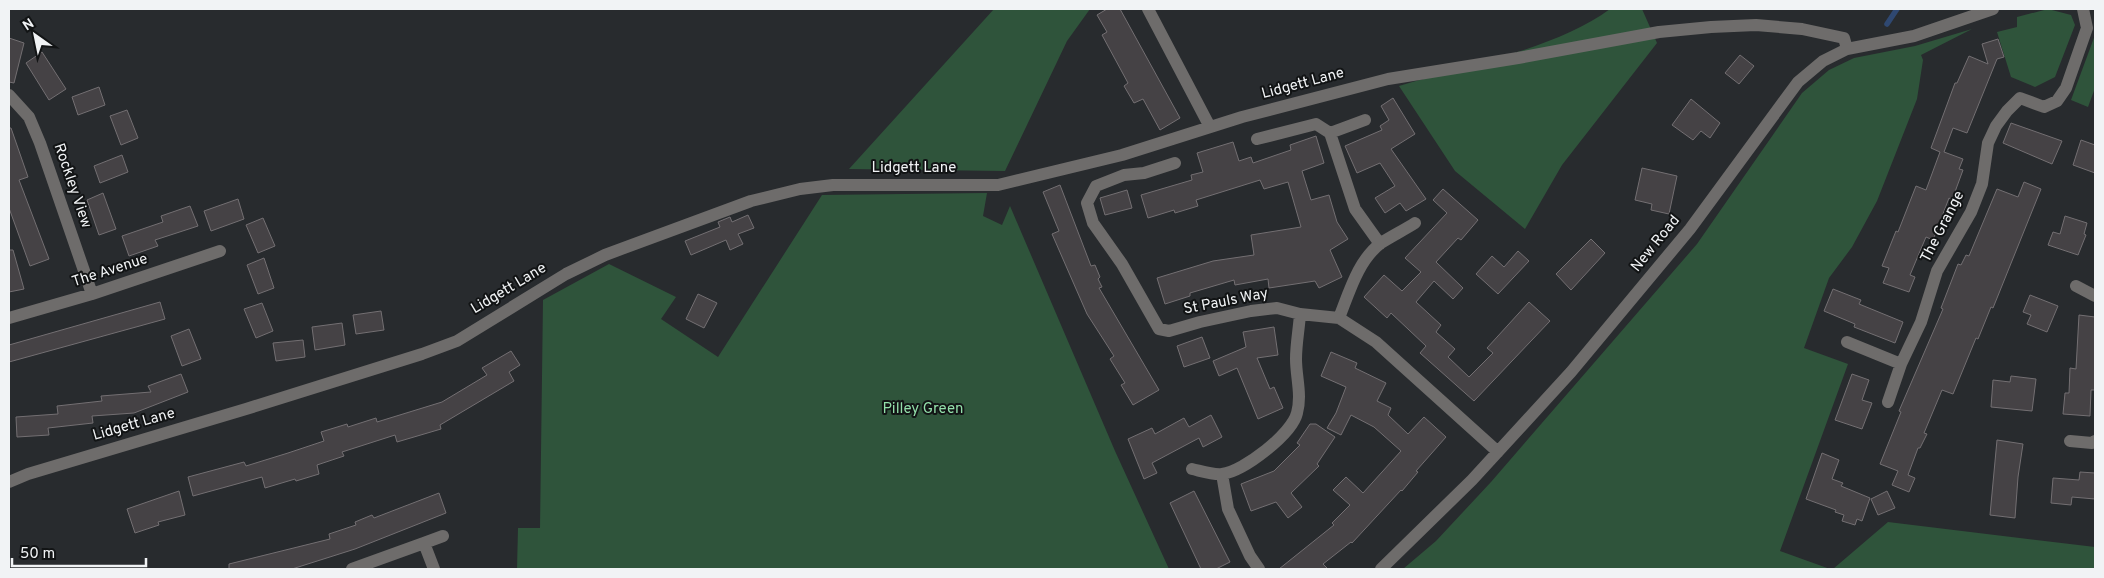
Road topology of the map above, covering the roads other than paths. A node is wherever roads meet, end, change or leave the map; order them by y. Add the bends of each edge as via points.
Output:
1 (1148, 9) edge
2 (1993, 9) edge
3 (2083, 9) edge
4 (1847, 49) junction
5 (9, 94) edge
6 (1366, 120) dead end
7 (1210, 127) junction
8 (1330, 133) junction
9 (1257, 139) dead end
10 (1175, 162) dead end
11 (1415, 223) dead end
12 (1380, 244) junction
13 (220, 251) dead end
14 (2076, 286) dead end
15 (92, 294) junction
16 (2095, 296) edge
17 (1300, 314) junction
18 (9, 318) edge
19 (1339, 318) junction
20 (1847, 342) dead end
21 (1901, 364) junction
22 (1888, 402) dead end
23 (2070, 441) dead end
24 (2095, 441) edge
25 (1498, 452) junction
26 (1192, 469) dead end
27 (1222, 474) junction
28 (9, 482) edge
29 (443, 536) dead end
30 (424, 543) junction
31 (352, 569) edge
32 (434, 569) edge
33 (1259, 569) edge
34 (1381, 569) edge

1 - 7 street
2 - 4 street, New Road via 1914,36
3 - 21 street, The Grange via 2087,28 2066,88 2056,101 2044,107 2020,98 2006,110 1996,126 1988,143 1982,184 1971,212 1937,271 1921,322
4 - 7 street, Lidgett Lane via 1844,38 1802,29 1756,25 1659,32 1388,79
4 - 25 street, New Road via 1823,61 1798,82 1690,229 1571,372
5 - 15 street, Rockley View via 29,116
6 - 8 street
7 - 28 street, Lidgett Lane via 1122,155 998,185 833,185 751,200 605,255 566,274 456,341 422,354
8 - 9 street via 1316,124
8 - 12 street via 1355,209
10 - 17 street, St Pauls Way via 1096,186 1087,203 1094,223 1159,329 1169,331 1277,308
11 - 12 street
12 - 19 street via 1358,272
13 - 15 street, The Avenue
14 - 16 street
15 - 18 street, The Avenue
17 - 19 street, St Pauls Way
17 - 27 street via 1296,360 1300,387 1297,414 1282,436 1258,456
19 - 25 street, St Pauls Way via 1376,342
20 - 21 street
21 - 22 street, The Grange
23 - 24 street
25 - 34 street, New Road
26 - 27 street
27 - 33 street via 1228,509
29 - 30 street
30 - 31 street
30 - 32 street

